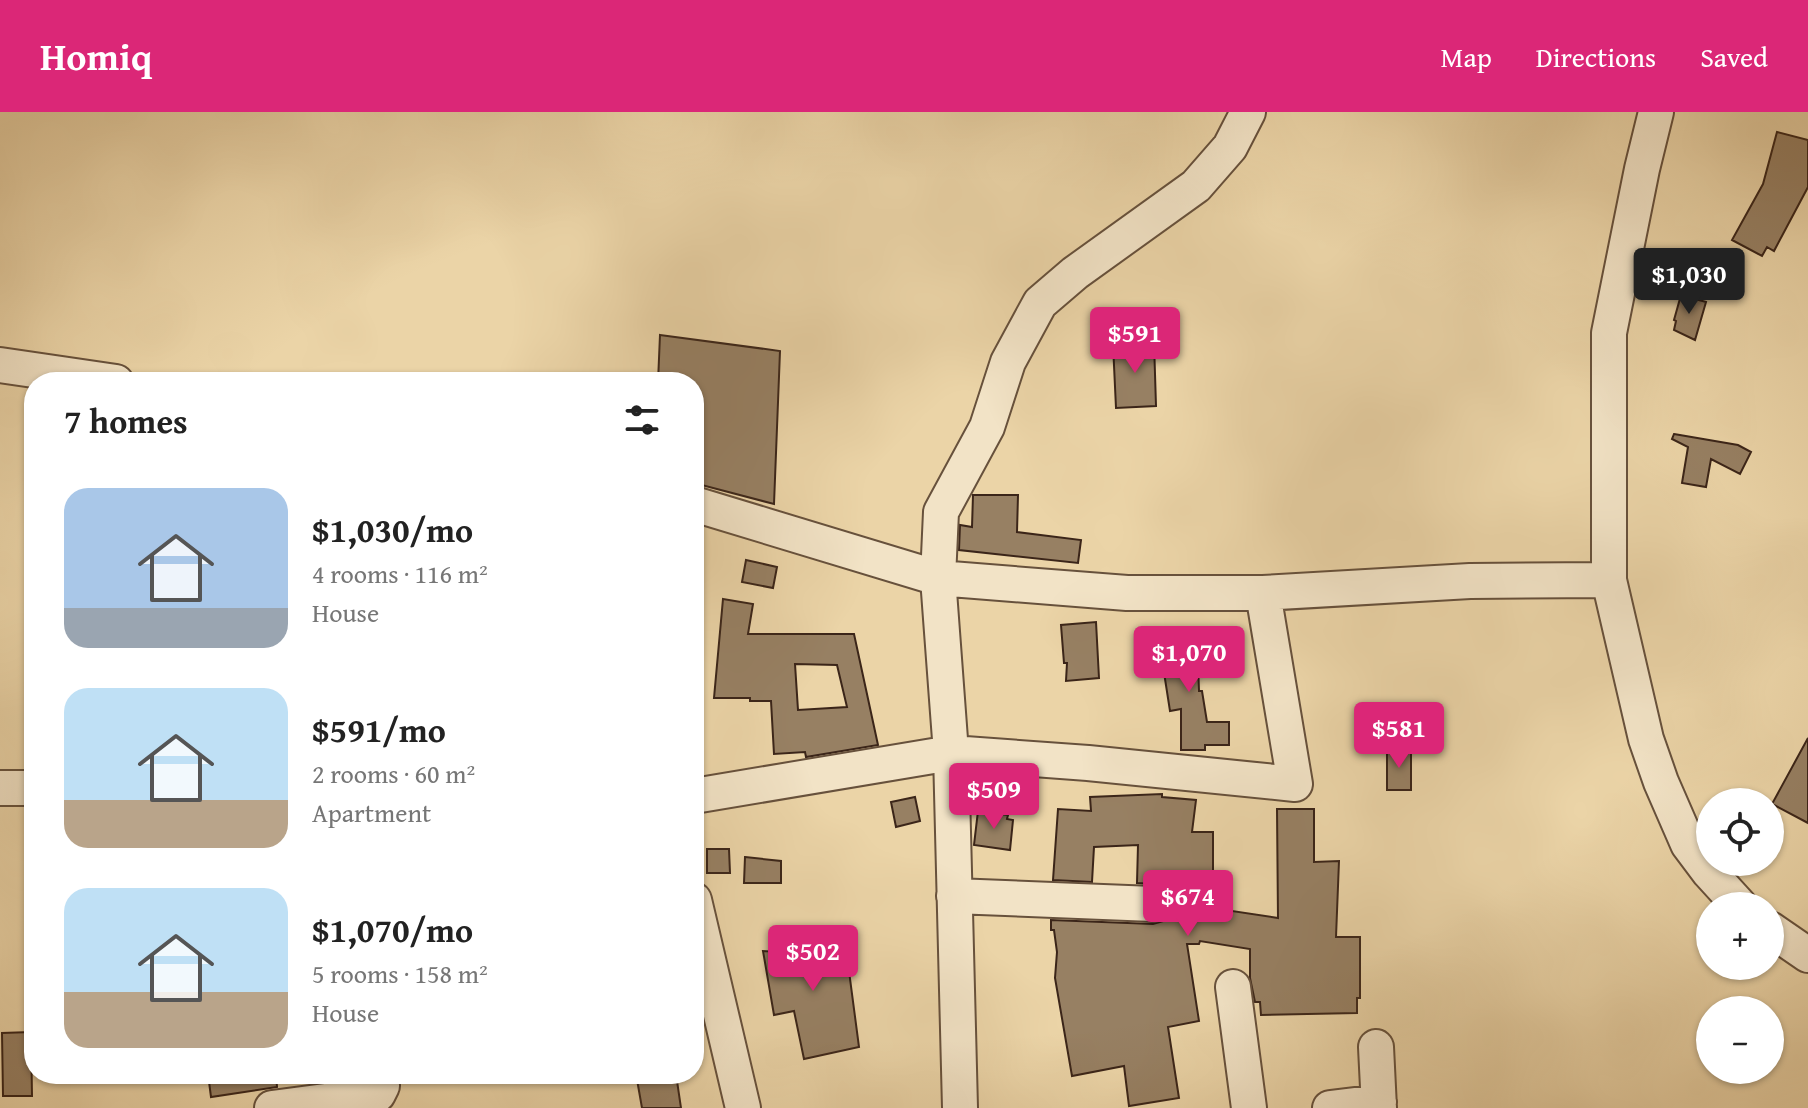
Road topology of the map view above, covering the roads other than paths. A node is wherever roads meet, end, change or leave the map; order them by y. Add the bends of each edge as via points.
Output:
1 (1248, 112) edge
2 (1656, 112) edge
3 (0, 365) edge
4 (48, 372) edge
5 (704, 507) edge
6 (938, 578) junction
7 (1609, 580) junction
8 (1263, 593) junction
9 (951, 753) junction
10 (0, 788) edge
11 (24, 788) edge
12 (704, 794) edge
13 (1727, 892) edge
14 (954, 896) junction
15 (1153, 904) dead end
16 (1784, 939) edge
17 (704, 942) edge
18 (1808, 955) edge
19 (1233, 987) dead end
20 (1376, 1047) dead end
21 (382, 1084) edge
22 (1379, 1105) edge
23 (272, 1108) edge
24 (743, 1108) edge
25 (960, 1108) edge
26 (1249, 1108) edge
27 (1330, 1108) edge

1 - 6 street via 1230,147 1196,186 1040,303 1008,362 987,427 941,512
2 - 7 street via 1609,333
3 - 4 street
5 - 6 street
6 - 8 street via 1127,593
6 - 9 street
7 - 8 street via 1470,581
7 - 13 street via 1661,782 1688,844
8 - 9 street via 1295,784
9 - 12 street
9 - 14 street
10 - 11 street
14 - 15 street
14 - 25 street
16 - 18 street
17 - 24 street
19 - 26 street
20 - 22 street
21 - 23 street via 378,1094
22 - 27 street

